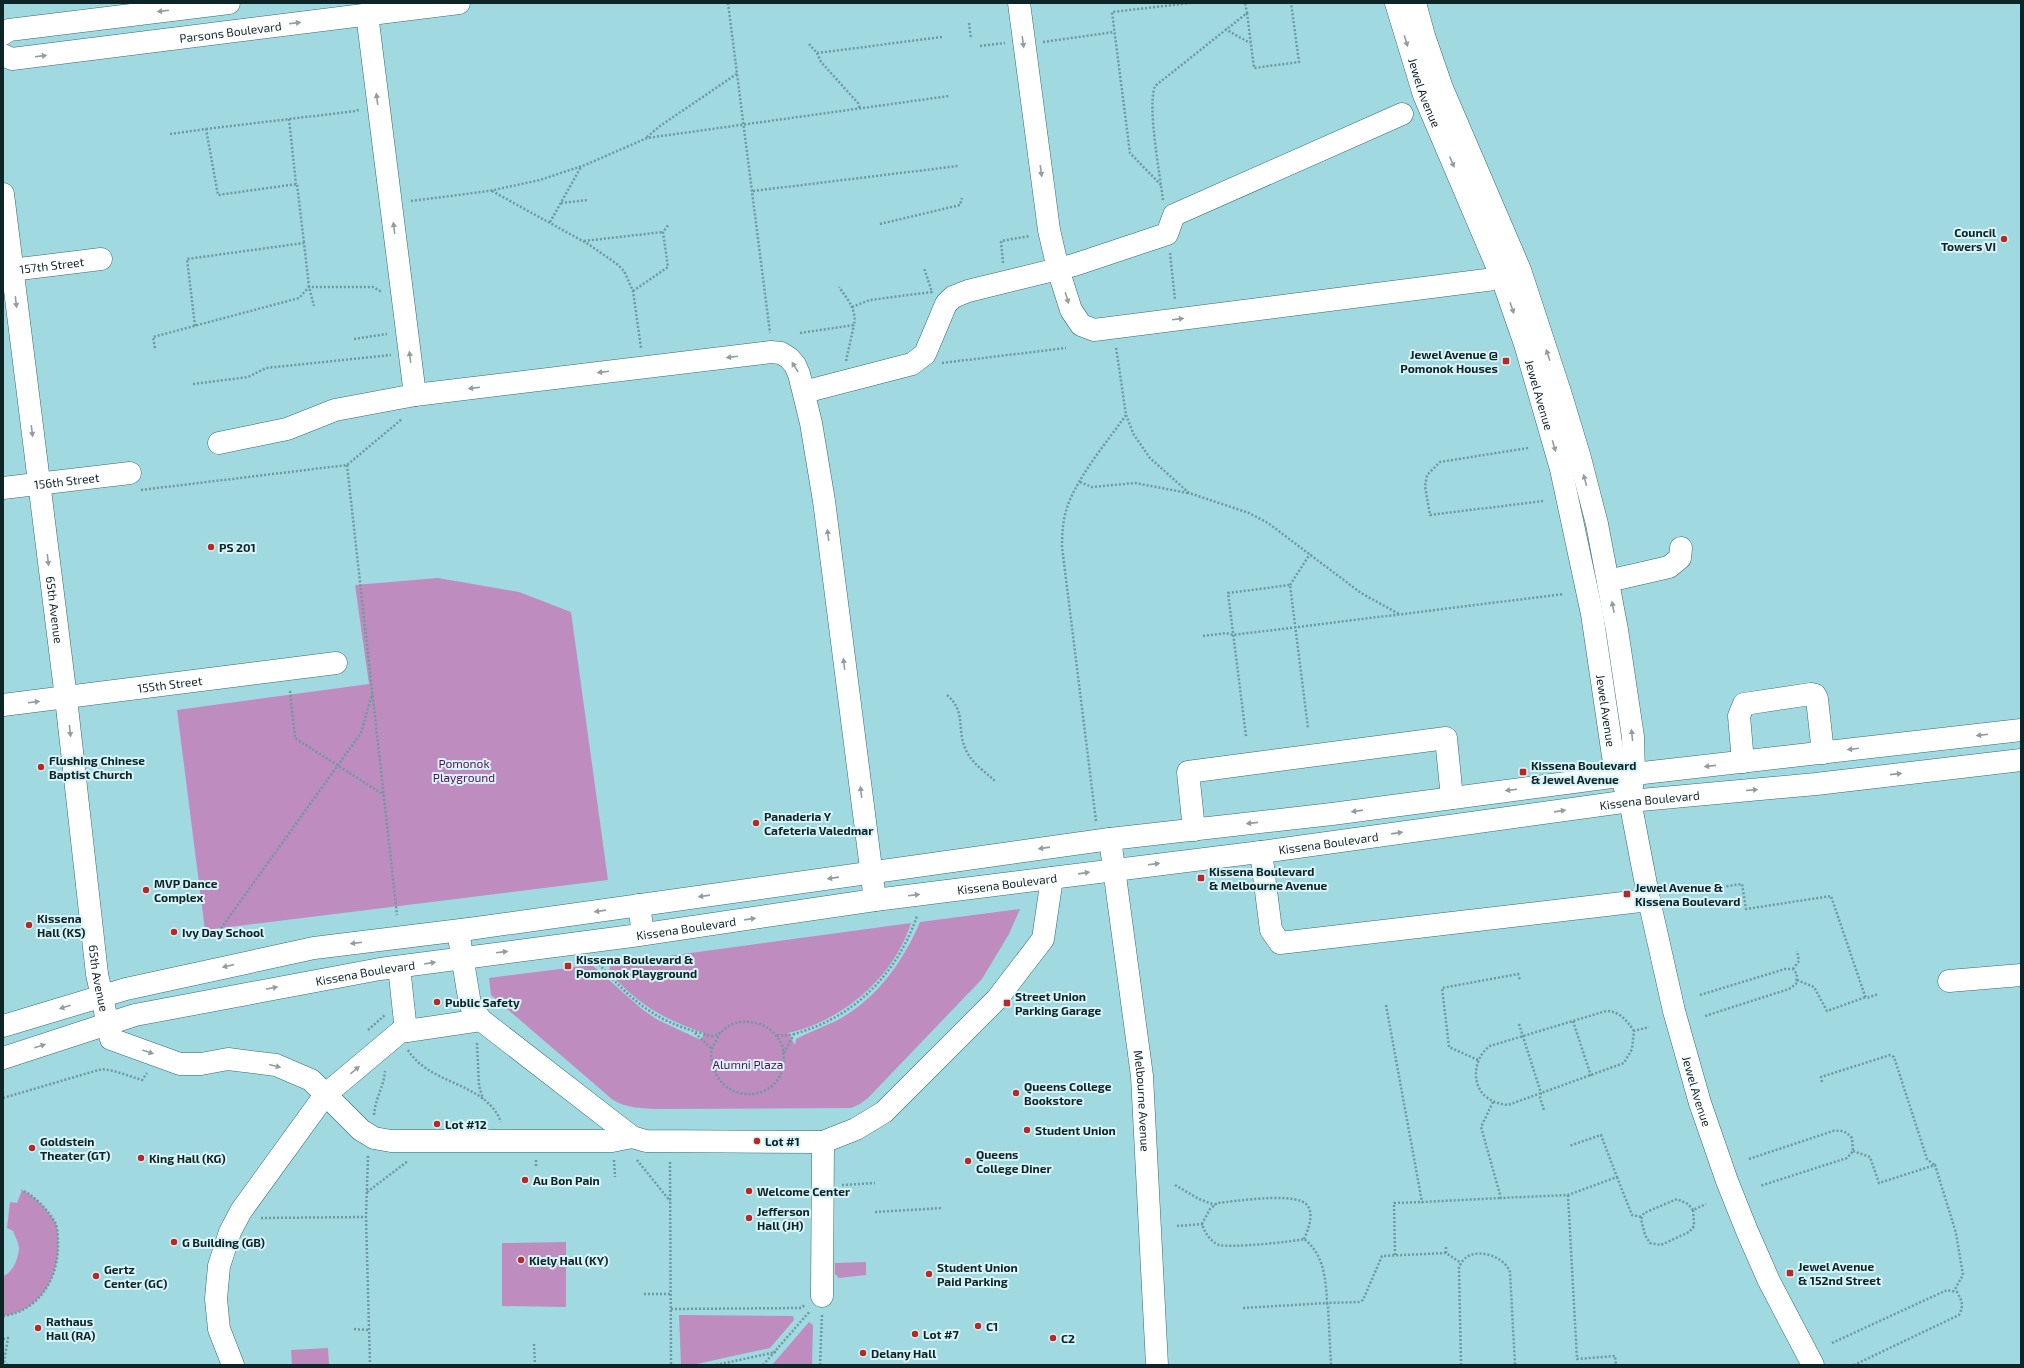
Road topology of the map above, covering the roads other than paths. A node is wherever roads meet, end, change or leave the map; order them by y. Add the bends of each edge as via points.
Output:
1 (230, 3) edge
2 (459, 3) edge
3 (1019, 3) edge
4 (1396, 3) edge
5 (1415, 3) edge
6 (367, 14) junction
7 (3, 34) edge
8 (3, 56) edge
9 (1402, 114) dead end
10 (3, 194) edge
11 (101, 259) dead end
12 (1058, 269) junction
13 (8, 271) edge
14 (1502, 278) junction
15 (804, 392) junction
16 (406, 397) junction
17 (219, 443) dead end
18 (135, 481) road end
19 (39, 484) junction
20 (3, 488) edge
21 (1681, 548) dead end
22 (1608, 581) junction
23 (336, 663) dead end
24 (66, 698) junction
25 (3, 705) edge
26 (2021, 730) edge
27 (1823, 753) junction
28 (2021, 760) edge
29 (1744, 762) junction
30 (1627, 775) junction
31 (1452, 798) junction
32 (1630, 801) junction
33 (1194, 830) junction
34 (1103, 831) junction
35 (1261, 852) junction
36 (1115, 869) junction
37 (871, 873) junction
38 (1052, 878) junction
39 (875, 900) junction
40 (1649, 900) junction
41 (639, 905) junction
42 (458, 931) junction
43 (643, 934) junction
44 (464, 957) junction
45 (399, 967) junction
46 (2021, 975) edge
47 (1949, 981) dead end
48 (102, 996) junction
49 (3, 1026) edge
50 (480, 1029) junction
51 (109, 1032) junction
52 (406, 1040) junction
53 (3, 1058) edge
54 (325, 1095) junction
55 (823, 1142) junction
56 (633, 1146) junction
57 (822, 1296) road end
58 (233, 1365) edge
59 (1157, 1365) edge
60 (1813, 1365) edge

1 -> 7 street via 10,30
2 - 6 street, Parsons Boulevard
3 -> 12 street via 1049,230
4 -> 14 street, Jewel Avenue via 1424,95
22 -> 5 street, Jewel Avenue via 1580,458 1520,270 1442,88
8 -> 6 street, Parsons Boulevard via 12,59
16 -> 6 street
9 - 12 street via 1171,225
10 - 13 street, 65th Avenue
11 - 13 street, 157th Street
12 -> 14 street via 1075,319 1087,329 1094,330
12 - 15 street via 953,297 946,304 925,354 912,364
13 -> 19 street, 65th Avenue
14 -> 30 street, Jewel Avenue via 1525,344 1561,469 1592,614 1610,740
15 -> 16 street via 795,365 781,353 771,352
37 -> 15 street via 824,501
16 - 17 street via 335,410 287,429
18 - 19 street, 156th Street
19 - 20 street, 156th Street
19 -> 24 street, 65th Avenue
21 - 22 street via 1680,558 1669,567
30 -> 22 street, Jewel Avenue via 1633,737
23 - 24 street, 155th Street
25 -> 24 street, 155th Street
24 -> 48 street, 65th Avenue via 97,974
26 -> 27 street
27 - 29 street
27 - 29 street via 1817,699 1811,694 1744,704 1739,716
32 -> 28 street, Kissena Boulevard via 1816,784
29 -> 30 street
30 -> 31 street
30 - 32 street, Jewel Avenue
31 -> 33 street
31 - 33 street via 1446,738 1188,772
35 -> 32 street, Kissena Boulevard
32 - 40 street, Jewel Avenue
33 - 34 street
34 - 36 street, Melbourne Avenue
34 -> 37 street
36 -> 35 street, Kissena Boulevard
35 - 40 street via 1271,930 1280,944
38 -> 36 street, Kissena Boulevard
36 - 59 street, Melbourne Avenue via 1142,1076
37 - 39 street
37 -> 41 street
39 -> 38 street, Kissena Boulevard
38 - 55 street via 1043,939 997,999 884,1112 856,1129
43 -> 39 street, Kissena Boulevard
40 - 60 street, Jewel Avenue via 1674,1011 1700,1103 1727,1181 1769,1281
41 -> 42 street
41 - 43 street
42 - 44 street
42 -> 48 street via 314,948
44 -> 43 street, Kissena Boulevard
45 -> 44 street, Kissena Boulevard
44 - 50 street via 470,1004
51 -> 45 street, Kissena Boulevard via 135,1015 179,1005
45 - 52 street
46 - 47 street
48 -> 49 street
48 - 51 street, 65th Avenue
50 - 52 street
50 - 56 street
53 -> 51 street, Kissena Boulevard
51 -> 54 street via 180,1064 201,1064 228,1059 276,1065 311,1080
54 -> 52 street via 400,1032
54 - 56 street via 361,1130 371,1136 391,1141 612,1141
54 - 58 street via 241,1211 230,1232 220,1266 216,1299 219,1329
55 - 56 street via 646,1141
55 - 57 street

